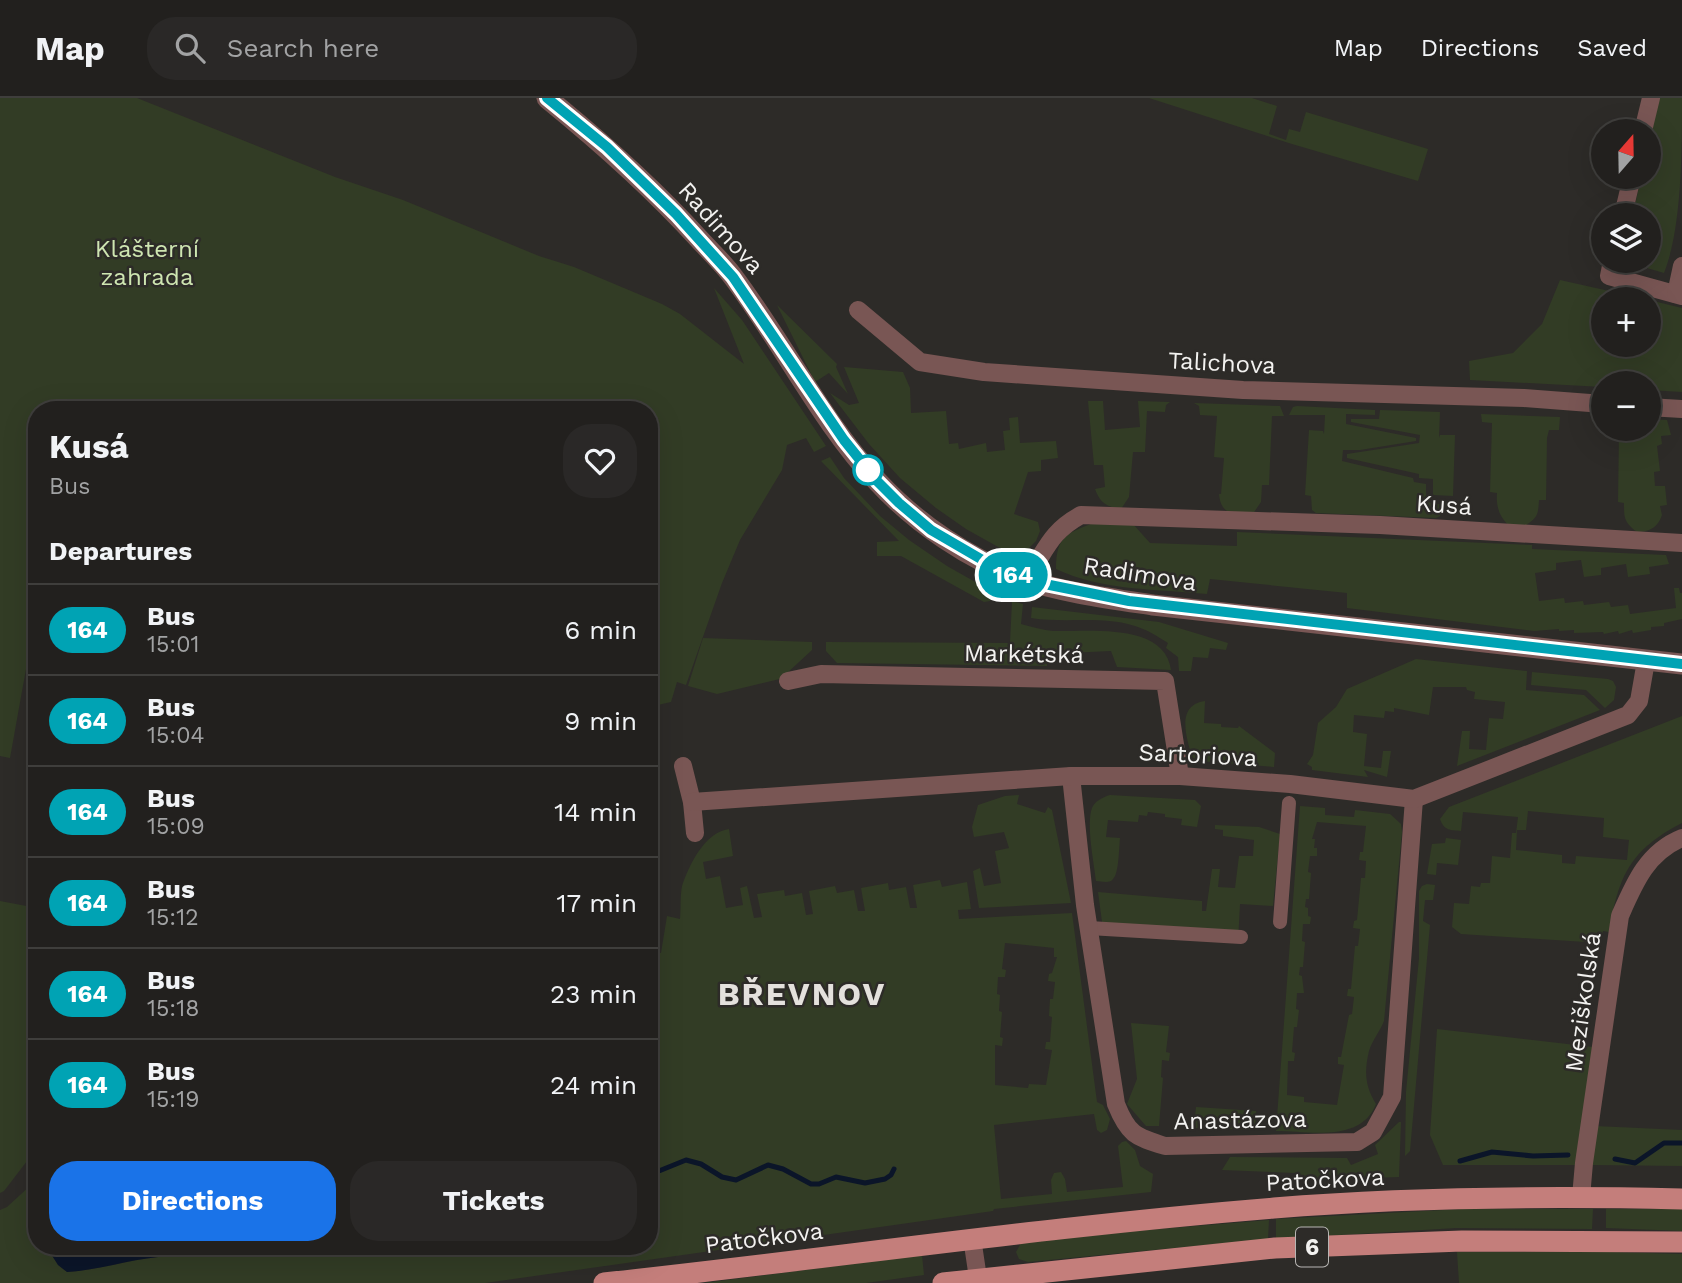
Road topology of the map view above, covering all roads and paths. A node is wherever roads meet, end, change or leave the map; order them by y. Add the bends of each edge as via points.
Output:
1 (547, 98) edge
2 (1651, 98) edge
3 (1646, 119) edge
4 (1682, 266) edge
5 (1624, 273) edge
6 (1679, 295) edge
7 (858, 310) dead end
8 (1591, 403) edge
9 (1661, 408) edge
10 (1682, 409) edge
11 (1682, 543) edge
12 (1025, 580) junction
13 (1646, 661) junction
14 (1682, 664) edge
15 (788, 681) dead end
16 (682, 766) dead end
17 (1071, 776) junction
18 (1180, 776) junction
19 (1415, 799) junction
20 (692, 802) junction
21 (1289, 803) dead end
22 (695, 833) dead end
23 (1682, 838) edge
24 (1280, 922) dead end
25 (1089, 928) junction
26 (1241, 937) dead end
27 (1581, 1197) junction
28 (1682, 1199) edge
29 (972, 1238) junction
30 (1682, 1242) edge
31 (983, 1281) edge
32 (604, 1283) edge
33 (943, 1283) edge

1 - 12 street, Radimova via 607,147 733,277 877,481 931,530
2 - 3 street
4 - 6 street
5 - 6 street
7 - 8 street, Talichova via 920,362 984,372 1243,390
9 - 10 street
11 - 12 street, Kusá via 1381,525 1081,515 1062,525
12 - 13 street, Radimova via 1104,598
13 - 14 street, Radimova
13 - 19 street, Sartoriova via 1639,701 1628,715
15 - 18 street, Markétská via 821,674 1165,681
16 - 20 street
17 - 18 street, Sartoriova
17 - 20 street, Sartoriova
17 - 25 street, Anastázova
18 - 19 street, Sartoriova
19 - 25 street, Anastázova via 1392,1097 1373,1132 1357,1142 1166,1146 1142,1139 1125,1125 1116,1104
20 - 22 street
21 - 24 street
23 - 27 street, Meziškolská via 1647,863 1620,916
25 - 26 street
27 - 28 main road, Patočkova / 6
27 - 29 main road, Patočkova / 6 via 1276,1208
29 - 31 street
29 - 32 main road, Patočkova / 6
30 - 31 main road, 6 via 1462,1241 1275,1248
31 - 33 main road, 6

